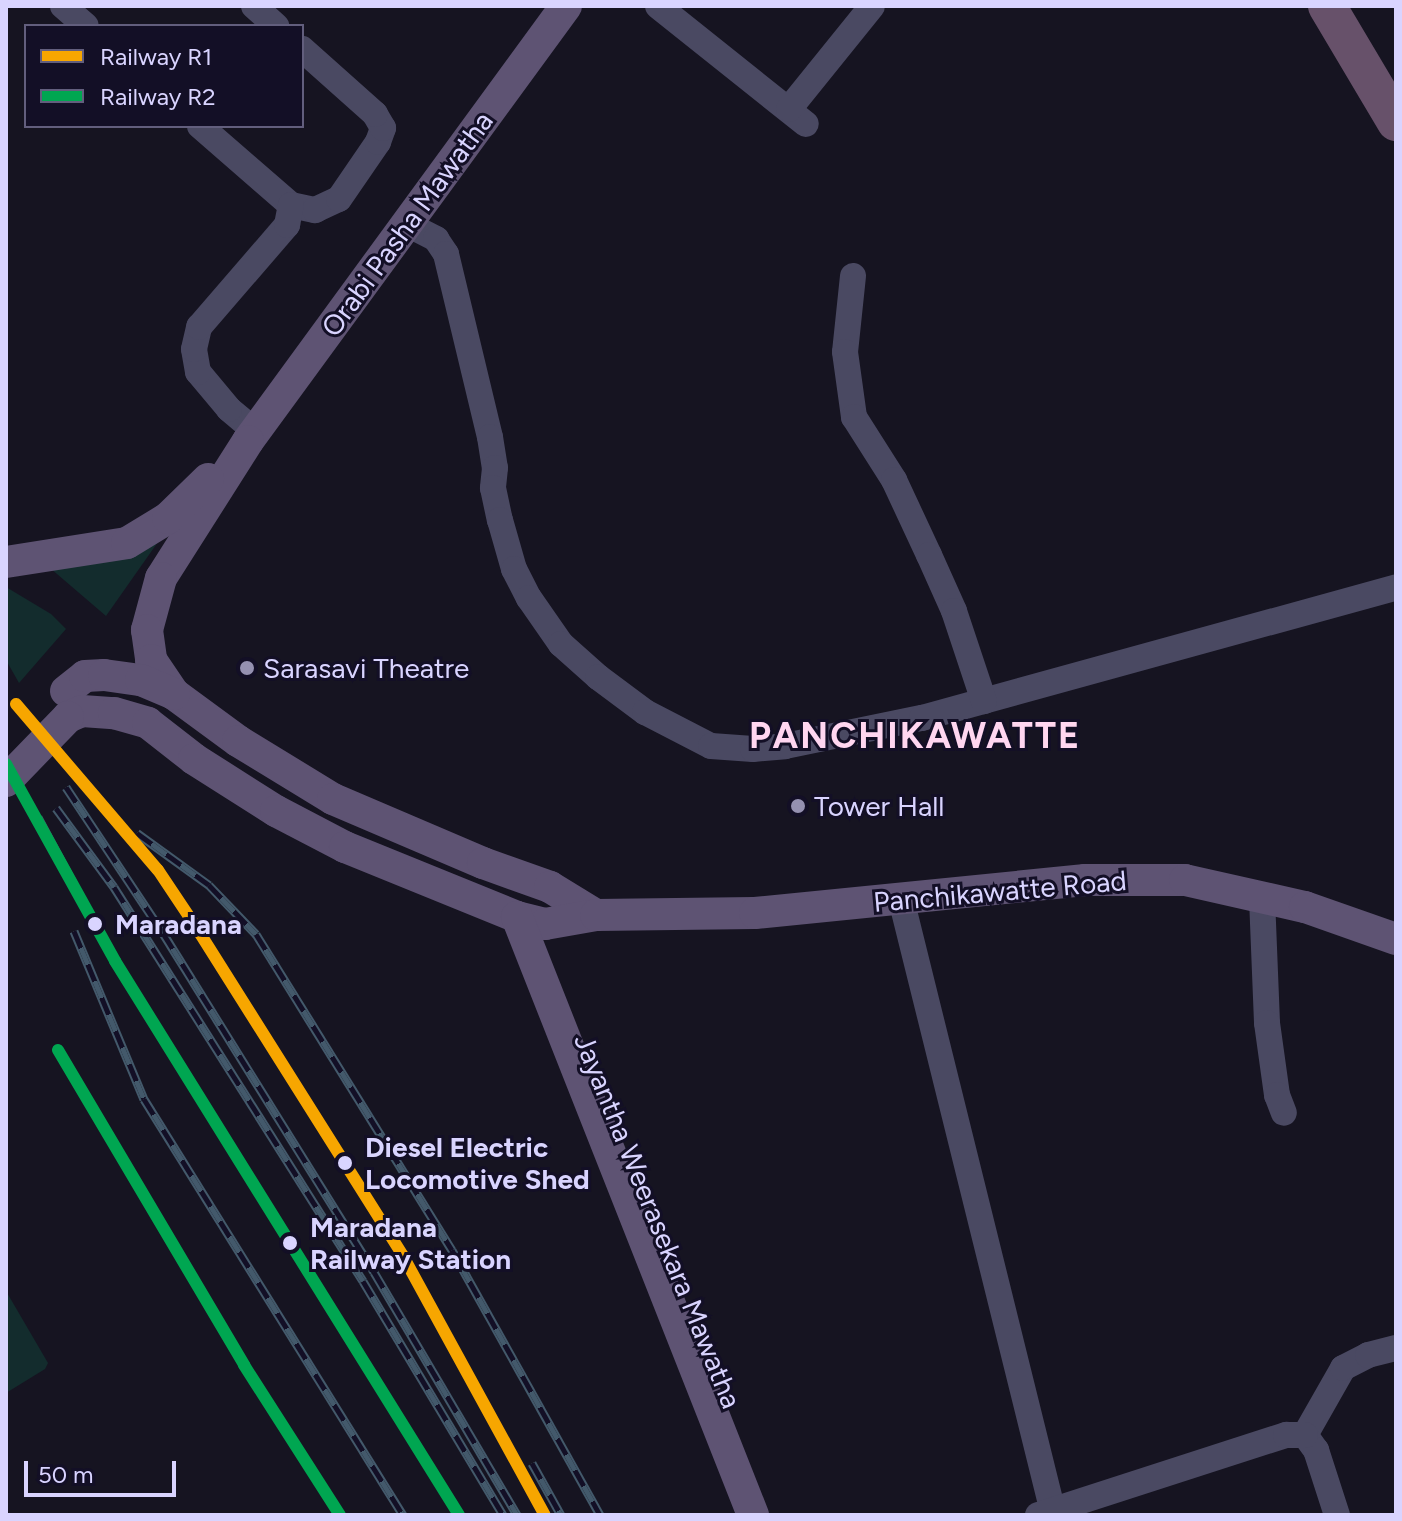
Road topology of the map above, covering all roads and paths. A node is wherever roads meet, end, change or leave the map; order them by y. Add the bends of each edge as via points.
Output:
1 (63, 6) edge
2 (254, 6) edge
3 (566, 6) edge
4 (658, 6) edge
5 (872, 6) edge
6 (1327, 6) edge
7 (84, 24) edge
8 (274, 24) edge
9 (304, 51) edge
10 (1396, 122) edge
11 (202, 128) edge
12 (289, 215) junction
13 (407, 224) junction
14 (853, 276) dead end
15 (252, 436) junction
16 (6, 562) edge
17 (1396, 587) edge
18 (174, 694) junction
19 (984, 701) junction
20 (67, 704) junction
21 (6, 754) edge
22 (6, 781) edge
23 (1262, 898) junction
24 (901, 899) junction
25 (596, 915) junction
26 (531, 921) junction
27 (1396, 939) edge
28 (1284, 1113) dead end
29 (1396, 1348) edge
30 (1305, 1435) junction
31 (1045, 1512) edge
32 (753, 1515) edge
33 (776, 1515) edge
34 (1337, 1515) edge

1 - 7 street
2 - 8 street
3 - 13 main road, Orabi Pasha Mawatha
4 - 5 street via 797,117
6 - 10 highway
9 - 12 street via 375,114 383,128 339,199 327,208
11 - 12 street
12 - 15 street via 199,327 194,349 198,372
13 - 15 main road, Orabi Pasha Mawatha
13 - 19 street via 436,239 446,254 490,437 493,488 514,569 561,644 598,677 677,730 711,746 753,749 822,740
14 - 19 street via 845,352 854,417 894,480 935,569
15 - 16 main road via 168,518 127,543
15 - 18 main road via 161,578 147,630 151,660
17 - 19 street
18 - 20 main road via 141,680 85,676
18 - 25 main road via 333,799 550,887
20 - 21 main road
20 - 22 main road, bridge
20 - 26 main road via 148,723 194,759 331,840
23 - 24 main road, Panchikawatte Road via 1185,880 1085,880
23 - 27 main road, Panchikawatte Road
23 - 28 street via 1267,1023
24 - 25 main road, Panchikawatte Road via 755,913
24 - 31 street
25 - 26 main road, Panchikawatte Road
26 - 32 main road, Jayantha Weerasekara Mawatha
26 - 33 main road, Jayantha Weerasekara Mawatha via 571,1002
29 - 30 street via 1343,1368
30 - 31 street via 1286,1435
30 - 34 street via 1316,1450

